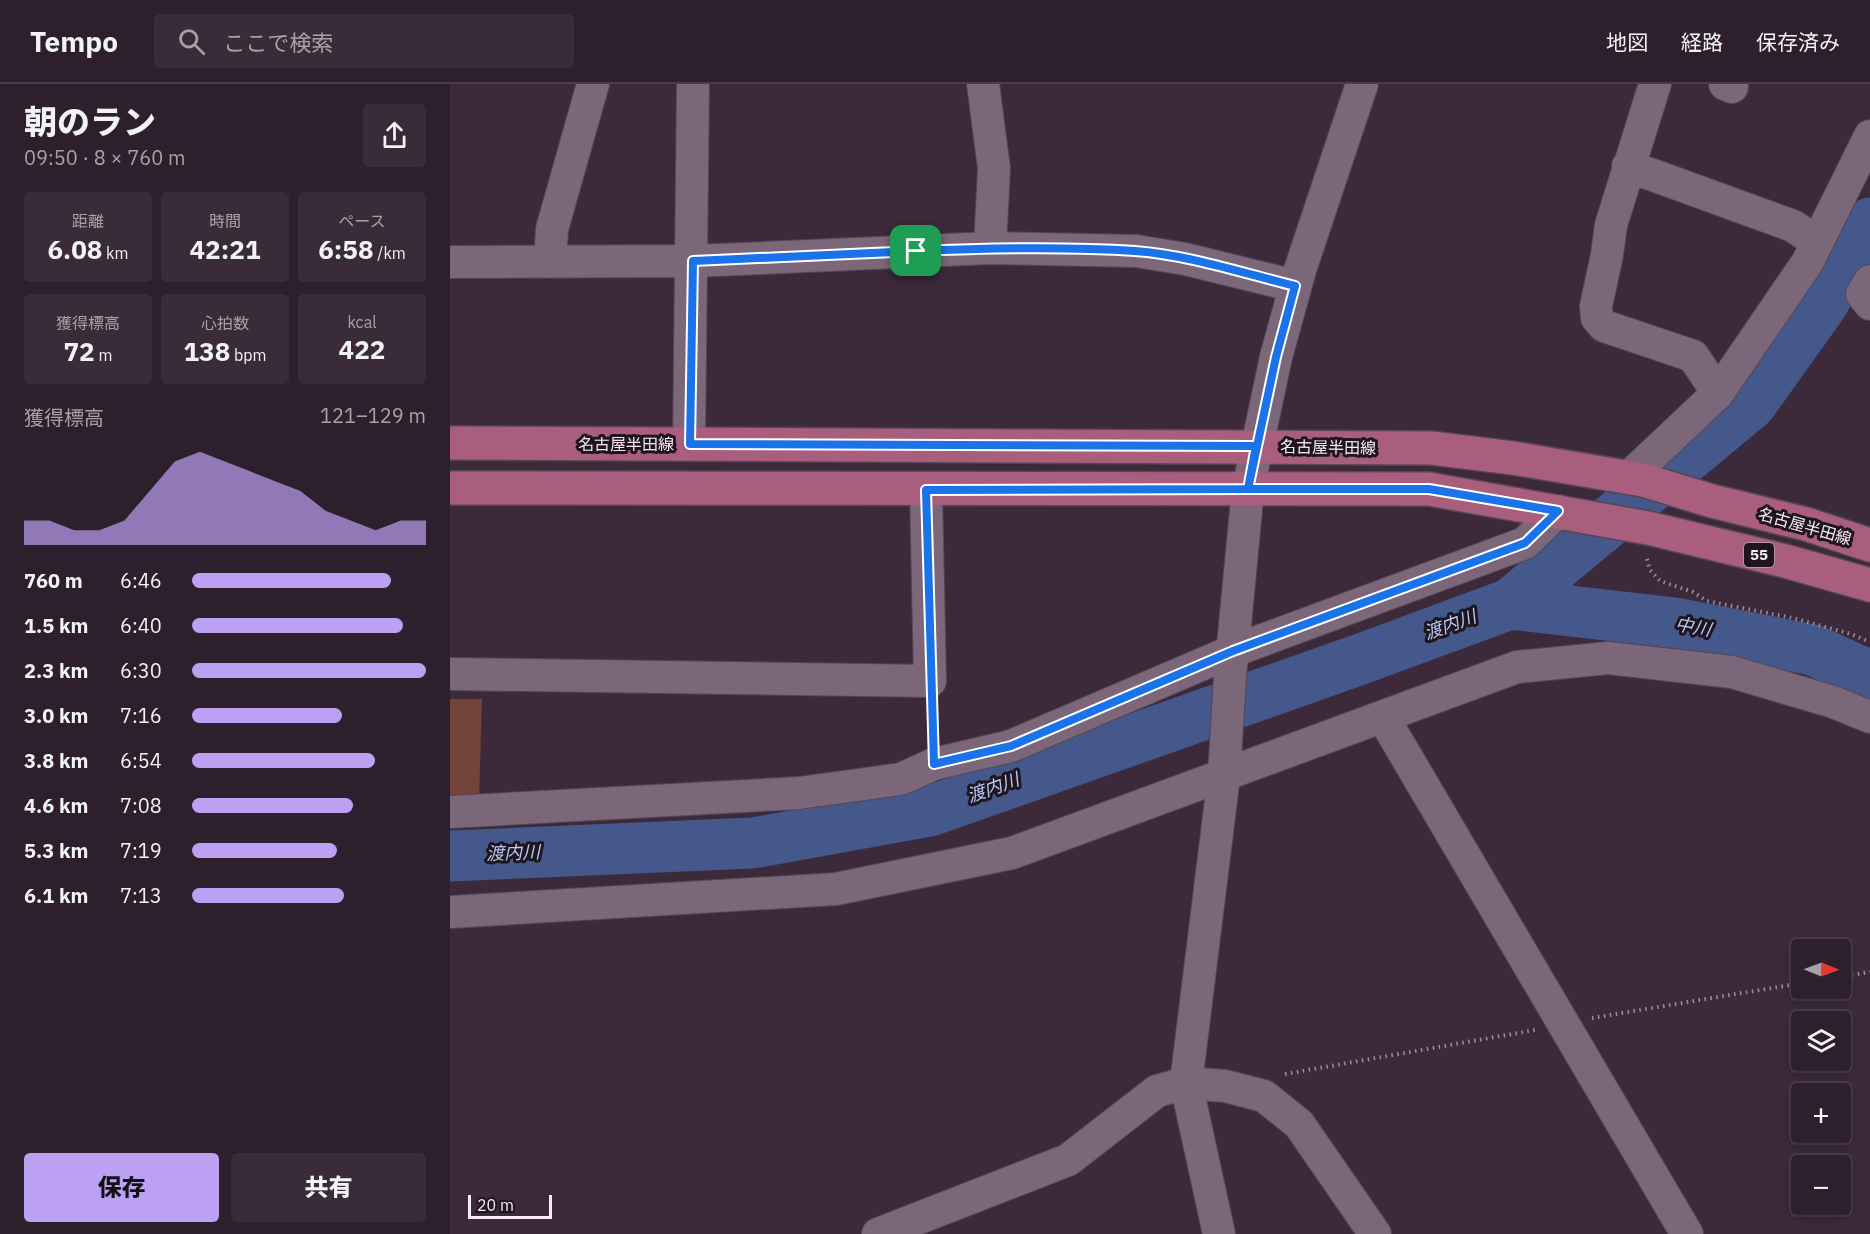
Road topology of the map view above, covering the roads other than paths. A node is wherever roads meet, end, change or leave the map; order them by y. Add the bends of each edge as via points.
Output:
1 (593, 84) edge
2 (693, 84) edge
3 (982, 84) edge
4 (1362, 84) edge
5 (1655, 84) edge
6 (1870, 136) edge
7 (1628, 166) junction
8 (1817, 242) junction
9 (990, 248) junction
10 (550, 261) junction
11 (693, 261) junction
12 (450, 262) edge
13 (1870, 281) edge
14 (1295, 286) junction
15 (1870, 304) edge
16 (1718, 393) junction
17 (450, 444) edge
18 (690, 444) junction
19 (1256, 446) junction
20 (1635, 479) junction
21 (450, 488) edge
22 (1248, 489) junction
23 (926, 490) junction
24 (1558, 511) junction
25 (1870, 544) edge
26 (1870, 585) edge
27 (1231, 664) junction
28 (450, 674) edge
29 (1383, 717) junction
30 (1870, 717) edge
31 (1224, 765) junction
32 (450, 812) edge
33 (450, 912) edge
34 (1186, 1083) junction
35 (878, 1234) edge
36 (1219, 1234) edge
37 (1375, 1234) edge
38 (1688, 1234) edge

1 - 10 street via 552,230
2 - 11 street
3 - 9 street via 994,168
4 - 14 street
5 - 7 street
6 - 8 street
7 - 8 street via 1793,226
7 - 16 street via 1611,225 1597,318 1604,326 1693,356
8 - 16 street via 1807,263
9 - 11 street
9 - 14 street via 1136,251
10 - 11 street
10 - 12 street
11 - 18 street
13 - 15 street via 1862,294
14 - 19 street
16 - 20 street
17 - 18 main road, 名古屋半田線
18 - 19 main road, 名古屋半田線
19 - 20 main road, 名古屋半田線 via 1431,448
19 - 22 street
20 - 25 main road, 名古屋半田線
21 - 23 main road, 55
22 - 23 main road, 55
22 - 24 main road, 55 via 1429,489
22 - 27 street
23 - 28 street via 930,681
24 - 26 main road, 55 via 1648,528
24 - 27 street via 1525,543
27 - 31 street
27 - 32 street via 1011,746 934,764 901,779 799,793
29 - 30 street via 1517,667 1608,658 1732,672
29 - 31 street
29 - 38 street
31 - 33 street via 1012,853 836,889
31 - 34 street
34 - 35 street via 1157,1091 1068,1160
34 - 36 street
34 - 37 street via 1225,1086 1264,1096 1299,1124

